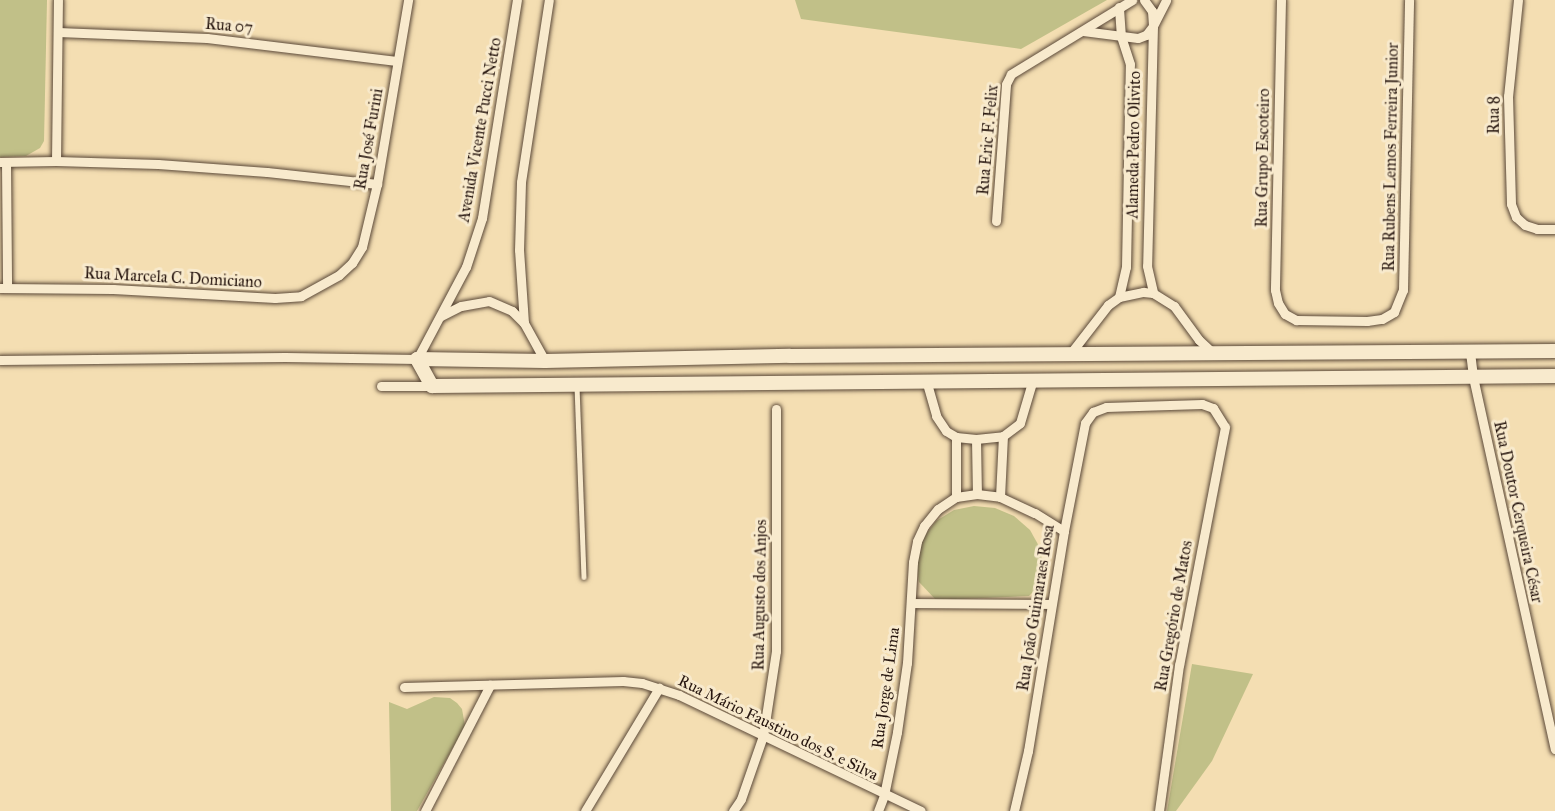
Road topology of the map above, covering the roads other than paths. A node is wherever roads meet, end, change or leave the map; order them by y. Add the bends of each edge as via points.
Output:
1 (58, 0) edge
2 (408, 0) edge
3 (517, 0) edge
4 (549, 0) edge
5 (1132, 0) edge
6 (1144, 0) edge
7 (1166, 0) edge
8 (1281, 0) edge
9 (1409, 0) edge
10 (1518, 0) edge
11 (1119, 8) junction
12 (1153, 26) junction
13 (58, 32) junction
14 (1083, 32) junction
15 (1121, 37) junction
16 (398, 61) junction
17 (56, 160) junction
18 (3, 162) edge
19 (377, 184) junction
20 (996, 221) dead end
21 (1555, 229) edge
22 (339, 275) joint
23 (3, 288) edge
24 (1153, 293) junction
25 (1119, 297) junction
26 (1394, 312) joint
27 (441, 316) junction
28 (524, 323) junction
29 (1555, 351) edge
30 (1470, 352) junction
31 (1070, 354) junction
32 (1214, 354) junction
33 (1260, 354) junction
34 (790, 356) junction
35 (417, 359) junction
36 (0, 360) edge
37 (455, 360) junction
38 (545, 361) junction
39 (1555, 376) edge
40 (1473, 377) junction
41 (1260, 378) junction
42 (1033, 379) junction
43 (926, 380) junction
44 (790, 381) junction
45 (577, 383) junction
46 (381, 386) dead end
47 (432, 386) junction
48 (776, 409) dead end
49 (1093, 412) joint
50 (1003, 436) junction
51 (956, 438) junction
52 (976, 439) junction
53 (977, 494) junction
54 (956, 497) junction
55 (1000, 497) junction
56 (1064, 531) junction
57 (584, 578) dead end
58 (911, 603) junction
59 (1051, 603) junction
60 (490, 685) junction
61 (404, 687) dead end
62 (659, 688) junction
63 (763, 736) junction
64 (1555, 749) edge
65 (884, 795) junction
66 (425, 811) edge
67 (585, 811) edge
68 (733, 811) edge
69 (878, 811) edge
70 (921, 811) edge
71 (1014, 811) edge
72 (1159, 811) edge

1 - 13 street
2 - 16 street, Rua José Furini
3 - 27 street, Avenida Vicente Pucci Netto via 482,218 466,267
4 - 28 street via 521,182 519,250
5 - 11 street, Rua Eric F. Felix
6 - 12 street, Alameda Pedro Olivito via 1152,11
7 - 12 street
8 - 26 street, Rua Grupo Escoteiro via 1275,290 1285,314 1296,320 1367,321
9 - 26 street, Rua Rubens Lemos Ferreira Junior via 1403,290
10 - 21 street, Rua 8 via 1508,96 1511,204 1516,217 1525,225
11 - 14 street, Rua Eric F. Felix
11 - 15 street, Alameda Pedro Olivito
12 - 15 street via 1138,38
12 - 24 street, Alameda Pedro Olivito via 1147,266
13 - 16 street, Rua 07 via 207,38
13 - 17 street
14 - 15 street
14 - 20 street, Rua Eric F. Felix via 1020,66 1006,84
15 - 25 street, Alameda Pedro Olivito via 1130,64 1126,267
16 - 19 street, Rua José Furini
17 - 18 street
17 - 19 street via 245,170
18 - 23 street
19 - 22 street, Rua José Furini via 362,247
22 - 23 street, Rua Marcela C. Domiciano via 301,296 275,298 113,289
24 - 25 street
24 - 32 street via 1174,306
25 - 31 street via 1099,314
27 - 28 street via 462,306 489,301 512,310
27 - 35 street, Avenida Vicente Pucci Netto
28 - 38 street
29 - 30 street
30 - 33 street
30 - 40 street, Rua Doutor Cerqueira César
31 - 32 street
31 - 34 street
32 - 33 street
33 - 41 street
34 - 38 street
34 - 44 street
35 - 36 street
35 - 37 street
35 - 47 street
37 - 38 street
37 - 47 street via 440,369
39 - 40 street
40 - 41 street
40 - 64 street, Rua Doutor Cerqueira César
41 - 42 street
42 - 43 street
42 - 50 street via 1020,423
43 - 44 street
43 - 51 street via 936,416
44 - 45 street
45 - 47 street
45 - 57 lane
46 - 47 street
48 - 63 street, Rua Augusto dos Anjos via 776,651
49 - 56 street, Rua João Guimaraes Rosa via 1085,423
49 - 72 street, Rua Gregório de Matos via 1106,407 1202,404 1213,408 1225,427 1179,665
50 - 52 street
50 - 55 street
51 - 52 street
51 - 54 street
52 - 53 street
53 - 54 street
53 - 55 street
54 - 58 street, Rua Jorge de Lima via 938,509 917,541
55 - 56 street
56 - 59 street, Rua João Guimaraes Rosa
58 - 59 street
58 - 65 street, Rua Jorge de Lima via 907,663
59 - 71 street, Rua João Guimaraes Rosa via 1028,751
60 - 61 street, Rua Mário Faustino dos S. e Silva
60 - 62 street, Rua Mário Faustino dos S. e Silva via 623,681
60 - 66 street
62 - 63 street, Rua Mário Faustino dos S. e Silva
62 - 67 street
63 - 65 street, Rua Mário Faustino dos S. e Silva
63 - 68 street, Rua Augusto dos Anjos
65 - 69 street, Rua Jorge de Lima
65 - 70 street, Rua Mário Faustino dos S. e Silva

